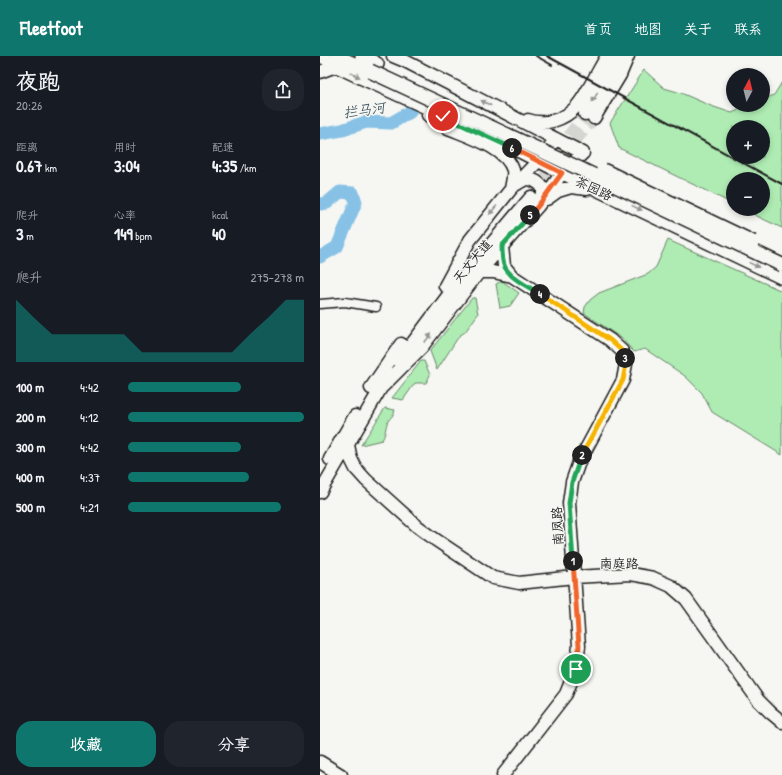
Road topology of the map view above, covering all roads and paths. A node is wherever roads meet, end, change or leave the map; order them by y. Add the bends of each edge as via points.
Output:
1 (321, 56) edge
2 (362, 56) edge
3 (393, 56) edge
4 (607, 56) edge
5 (619, 56) edge
6 (628, 56) edge
7 (336, 61) edge
8 (374, 67) junction
9 (320, 72) edge
10 (392, 92) junction
11 (585, 113) junction
12 (509, 115) junction
13 (495, 139) junction
14 (556, 139) junction
15 (538, 161) junction
16 (562, 173) junction
17 (511, 189) junction
18 (607, 194) junction
19 (532, 198) junction
20 (502, 246) junction
21 (782, 256) edge
22 (782, 265) edge
23 (479, 272) junction
24 (512, 276) junction
25 (782, 278) edge
26 (445, 286) junction
27 (320, 304) edge
28 (376, 306) dead end
29 (382, 387) junction
30 (348, 445) junction
31 (356, 469) junction
32 (333, 470) junction
33 (320, 476) edge
34 (320, 492) edge
35 (574, 578) junction
36 (782, 722) edge
37 (320, 762) edge
38 (341, 775) edge
39 (503, 775) edge

1 - 7 street, 茶园路
2 - 8 main road, 茶园路
12 -> 3 street
4 - 11 street via 583,99
5 -> 11 street
6 - 11 street via 620,74
7 - 8 main road, 茶园路
7 - 9 street
7 -> 10 street, 茶园路
8 - 21 main road, 茶园路, bridge
8 - 22 main road, 茶园路, bridge
10 - 13 street, 茶园路
10 - 17 street via 444,126 501,153 514,171
11 - 12 street via 542,123
12 - 13 street via 518,125 516,137 511,140
12 - 14 street
13 - 15 street, 茶园路
14 - 15 street, 天文大道
14 - 16 street, 天文大道 via 583,153
15 - 16 street, 茶园路
15 - 17 street, 天文大道
16 - 18 street, 茶园路
16 - 19 street, 天文大道
17 - 19 street via 529,179 537,182 543,192
17 -> 26 street, 天文大道 via 470,240
18 - 19 street via 571,187
18 -> 25 street, 茶园路
19 - 20 street, 天文大道
19 - 26 street, 天文大道
19 - 29 street, 天文大道 via 450,293
20 - 23 street, 天文大道
20 - 24 street via 504,266
23 - 24 street
29 -> 23 street, 天文大道 via 421,348
24 - 35 street, 南凤路 via 610,340 622,351 626,364 623,380 579,462 572,482 569,503
26 - 33 street, 天文大道 via 376,381
27 - 28 street via 345,302
29 - 30 street, 天文大道
30 - 31 street
30 - 32 street, 天文大道
31 - 32 street
31 - 35 street, 南庭路 via 417,526 493,578 519,583
32 - 34 street, 天文大道
35 - 36 street, 南庭路 via 631,574 653,578 670,586 686,598 758,700
35 - 39 street, 南凤路 via 579,646 576,669 566,694
37 - 38 street

